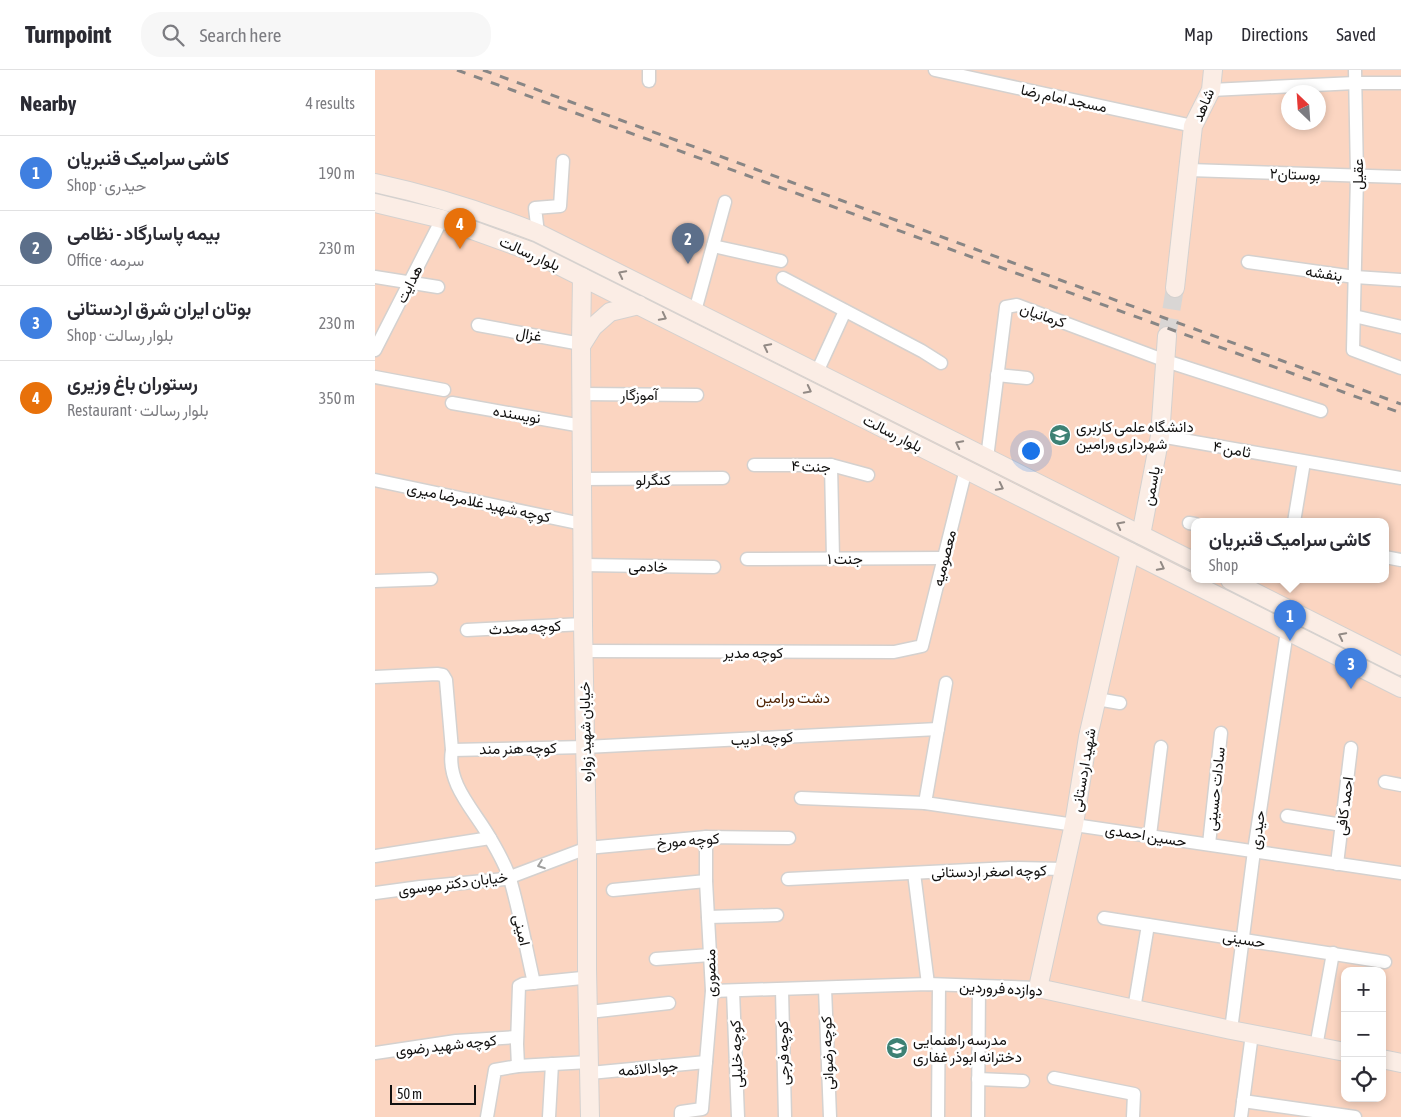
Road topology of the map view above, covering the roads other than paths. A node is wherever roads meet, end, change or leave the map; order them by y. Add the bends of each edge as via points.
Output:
1 (935, 70) edge
2 (1213, 70) edge
3 (1355, 76) edge
4 (1401, 83) edge
5 (1211, 90) junction
6 (1193, 126) junction
7 (563, 160) dead end
8 (1189, 170) junction
9 (1357, 176) junction
10 (1401, 177) edge
11 (383, 184) edge
12 (725, 202) dead end
13 (380, 204) edge
14 (442, 219) junction
15 (538, 233) junction
16 (713, 246) junction
17 (781, 261) dead end
18 (1248, 262) dead end
19 (375, 277) edge
20 (582, 277) junction
21 (1355, 277) junction
22 (783, 278) dead end
23 (1401, 280) edge
24 (410, 283) junction
25 (438, 288) dead end
26 (1175, 288) tunnel mouth
27 (639, 305) junction
28 (695, 311) junction
29 (845, 311) junction
30 (1354, 316) junction
31 (478, 325) dead end
32 (1401, 327) edge
33 (737, 332) junction
34 (1167, 336) tunnel mouth
35 (581, 345) junction
36 (375, 350) edge
37 (728, 350) junction
38 (1166, 361) junction
39 (941, 363) dead end
40 (1401, 368) edge
41 (817, 372) junction
42 (997, 374) junction
43 (375, 377) edge
44 (1027, 378) dead end
45 (444, 390) dead end
46 (581, 394) junction
47 (697, 395) dead end
48 (452, 403) dead end
49 (1321, 411) dead end
50 (582, 426) junction
51 (1160, 436) junction
52 (987, 458) junction
53 (1304, 462) junction
54 (754, 465) dead end
55 (831, 465) junction
56 (965, 469) junction
57 (868, 475) dead end
58 (723, 478) dead end
59 (1401, 478) edge
60 (582, 479) junction
61 (375, 480) edge
62 (1295, 518) edge
63 (583, 524) junction
64 (1141, 535) junction
65 (1130, 552) junction
66 (833, 558) junction
67 (944, 558) junction
68 (747, 559) dead end
69 (1191, 560) edge
70 (583, 565) junction
71 (714, 568) dead end
72 (431, 579) dead end
73 (375, 581) edge
74 (1191, 582) edge
75 (1192, 583) edge
76 (1236, 583) edge
77 (583, 624) junction
78 (467, 630) dead end
79 (1287, 630) junction
80 (922, 646) joint
81 (584, 651) junction
82 (1401, 666) edge
83 (375, 677) edge
84 (946, 684) dead end
85 (1401, 688) edge
86 (1097, 699) junction
87 (1120, 703) dead end
88 (938, 729) junction
89 (1221, 733) dead end
90 (585, 747) junction
91 (1161, 747) dead end
92 (1351, 748) dead end
93 (451, 750) junction
94 (1385, 782) dead end
95 (1401, 786) edge
96 (801, 798) dead end
97 (925, 803) junction
98 (1287, 816) dead end
99 (1074, 824) junction
100 (1342, 825) junction
101 (1150, 835) junction
102 (706, 837) junction
103 (490, 838) junction
104 (789, 838) dead end
105 (1209, 844) junction
106 (587, 848) junction
107 (1254, 851) junction
108 (375, 856) edge
109 (1337, 864) junction
110 (1064, 870) junction
111 (914, 873) junction
112 (1401, 873) edge
113 (509, 877) junction
114 (788, 879) dead end
115 (706, 881) junction
116 (613, 890) dead end
117 (375, 893) edge
118 (777, 915) dead end
119 (708, 917) junction
120 (1103, 918) dead end
121 (1148, 925) junction
122 (1243, 939) junction
123 (1333, 953) junction
124 (710, 955) junction
125 (656, 959) dead end
126 (1385, 962) dead end
127 (582, 978) dead end
128 (534, 983) junction
129 (933, 985) junction
130 (979, 986) junction
131 (825, 988) junction
132 (1038, 988) junction
133 (782, 990) junction
134 (712, 991) junction
135 (733, 991) junction
136 (669, 1003) dead end
137 (1134, 1009) junction
138 (589, 1012) junction
139 (1231, 1030) junction
140 (1253, 1034) junction
141 (517, 1037) junction
142 (1316, 1047) junction
143 (1341, 1051) edge
144 (375, 1053) edge
145 (1386, 1061) edge
146 (706, 1062) junction
147 (1401, 1063) edge
148 (552, 1064) junction
149 (518, 1066) junction
150 (590, 1068) junction
151 (1054, 1078) dead end
152 (978, 1079) junction
153 (1023, 1081) dead end
154 (1243, 1101) junction
155 (487, 1117) edge
156 (549, 1117) edge
157 (590, 1117) edge
158 (681, 1117) edge
159 (739, 1117) edge
160 (785, 1117) edge
161 (830, 1117) edge
162 (938, 1117) edge
163 (978, 1117) edge
164 (1133, 1117) edge
165 (1241, 1117) edge
166 (1355, 1117) edge

1 - 6 street, مسجد امام رضا
2 - 5 main road, شاهد
3 - 4 street
3 - 5 street
3 - 9 street, عقیل
5 - 6 main road, شاهد
6 - 8 main road, شاهد
7 - 15 street via 560,206 535,208
8 - 9 street, بوستان۲
8 - 26 main road, شاهد
9 - 10 street, بوستان۲
9 - 21 street, عقیل
11 - 13 main road
11 - 15 main road, بلوار رسالت via 448,200
12 - 16 street
13 - 14 main road, بلوار رسالت
14 - 20 main road, بلوار رسالت via 530,252
14 - 24 street, هدایت
28 -> 15 main road, بلوار رسالت
16 - 17 street
16 - 28 street
18 - 21 street, بنفشه
19 - 24 street
20 - 27 main road, بلوار رسالت
20 - 35 main road, خیابان شهید زواره
21 - 23 street, بنفشه
21 - 30 street, عقیل
22 - 29 street
24 - 25 street
24 - 36 street, هدایت
27 - 35 main road via 610,312 593,327
27 -> 37 main road, بلوار رسالت
28 - 33 main road, بلوار رسالت
29 - 39 street
29 - 41 street
30 - 32 street
30 - 40 street, عقیل via 1353,350
31 - 35 street, غزال
33 - 37 main road
41 -> 33 main road, بلوار رسالت
34 - 38 main road, یاسمن
35 - 46 main road, خیابان شهید زواره
37 -> 56 main road, بلوار رسالت
38 - 42 street, کرمانیان via 1017,304 1006,307
38 - 49 street
38 - 51 main road, یاسمن
52 -> 41 main road, بلوار رسالت
42 - 44 street
42 - 52 street, کرمانیان
43 - 45 street
46 - 47 street, آموزگار
46 - 50 main road, خیابان شهید زواره
48 - 50 street, نویسنده
50 - 60 main road, خیابان شهید زواره
51 - 53 street, ثامن ۴
51 - 64 main road, یاسمن
64 -> 52 main road, بلوار رسالت
53 - 59 street, ثامن ۴
53 - 62 street
54 - 55 street, جنت ۴
55 - 57 street, جنت ۴
55 - 66 street
56 -> 65 main road, بلوار رسالت
56 - 67 street, معصومیه
58 - 60 street, کنگرلو
60 - 63 main road, خیابان شهید زواره
61 - 63 street, کوچه شهید غلامرضا میری
63 - 70 main road, خیابان شهید زواره
64 - 69 main road, بلوار رسالت
65 -> 74 main road, بلوار رسالت
65 - 86 main road, شهید اردستانی
66 - 67 street, جنت ۱
66 - 68 street, جنت ۱
67 - 80 street, معصومیه
70 - 71 street, خادمی
70 - 77 main road, خیابان شهید زواره
72 - 73 street
75 -> 79 main road, بلوار رسالت
82 -> 76 main road
77 - 78 street, کوچه محدث
77 - 81 main road, خیابان شهید زواره
79 - 85 main road, بلوار رسالت
79 - 107 street, حیدری
80 - 81 street, کوچه مدیر via 894,652
81 - 90 main road, خیابان شهید زواره
83 - 93 street, امینی via 443,674
84 - 88 street
86 - 87 street
86 - 99 main road, شهید اردستانی
88 - 90 street, کوچه ادیب
88 - 97 street
89 - 105 street, سادات حسینی
90 - 93 street, کوچه هنر مند
90 - 106 main road, خیابان شهید زواره
91 - 101 street
92 - 100 street, احمد کافی
93 - 103 street, امینی via 450,758 462,797
94 - 95 street
96 - 97 street, حسین احمدی
97 - 99 street, حسین احمدی
98 - 100 street
99 - 101 street, حسین احمدی
99 - 110 main road, شهید اردستانی
100 - 109 street, احمد کافی
101 - 105 street, حسین احمدی
102 - 104 street, کوچه مورخ
102 - 106 street, کوچه مورخ
102 - 115 street, منصوری
103 - 108 street
103 - 113 street, امینی
105 - 107 street, حسین احمدی
106 -> 113 street, خیابان دکتر موسوی
106 - 138 main road, خیابان شهید زواره
107 - 109 street, حسین احمدی
107 - 122 street, حیدری
109 - 112 street, حسین احمدی
110 - 111 street, کوچه اصغر اردستانی via 1010,868
110 - 132 main road, شهید اردستانی
111 - 114 street, کوچه اصغر اردستانی
111 - 129 street, کوچه اصغر اردستانی
113 - 117 street, خیابان دکتر موسوی
113 - 128 street, امینی
115 - 116 street
115 - 119 street, منصوری
118 - 119 street
119 - 124 street, منصوری
120 - 121 street, حسینی
121 - 122 street, حسینی
121 - 137 street
122 - 123 street, حسینی
122 - 139 street, حیدری
123 - 126 street, حسینی
123 - 142 street
124 - 125 street
124 - 134 street, منصوری
127 - 128 street
128 - 141 street via 519,986
129 - 130 street, دوازده فروردین
129 - 131 street, دوازده فروردین
129 - 162 street, کوچه اصغر اردستانی
130 - 132 street, دوازده فروردین
130 - 152 street
131 - 133 street, دوازده فروردین
131 - 161 street, کوچه رضوانی
132 - 137 main road, دوازده فروردین
133 - 135 street, دوازده فروردین
133 - 160 street, کوچه فرجی
134 - 135 street, دوازده فروردین
134 - 146 street, منصوری
135 - 159 street, کوچه خلیلی
136 - 138 street
137 - 139 main road, دوازده فروردین
138 - 150 main road, خیابان شهید زواره
139 - 140 main road, دوازده فروردین
140 - 142 main road, دوازده فروردین
140 - 154 street
141 - 144 street, کوچه شهید رضوی via 456,1041
141 - 149 street
142 - 143 main road, دوازده فروردین
145 - 147 main road
146 - 150 street, جوادالائمه
146 - 158 street, منصوری via 702,1109 681,1112
148 - 149 street, جوادالائمه
148 - 150 street, جوادالائمه
148 - 156 street
149 - 155 street, جوادالائمه via 495,1070
150 - 157 main road, خیابان شهید زواره
151 - 164 street via 1134,1094
152 - 153 street
152 - 163 street
154 - 165 street
154 - 166 street

